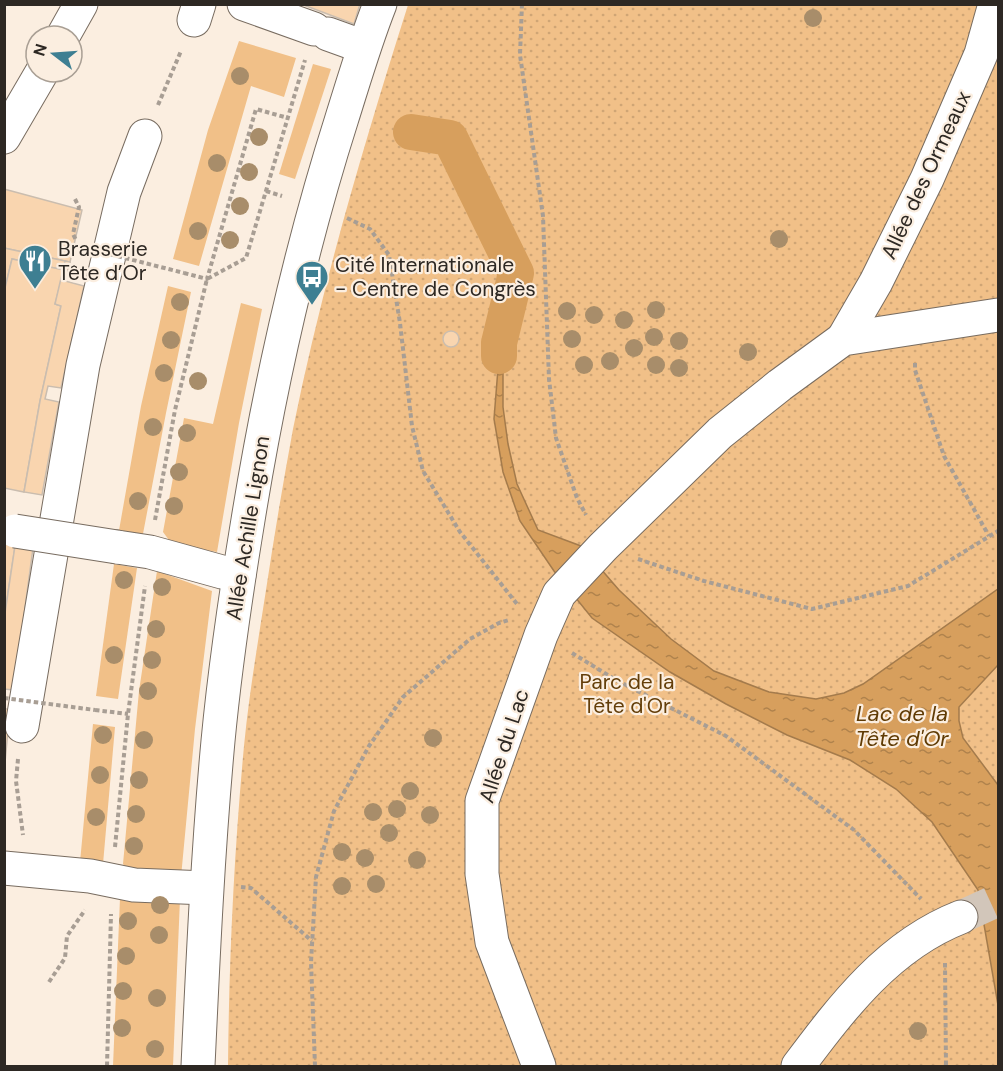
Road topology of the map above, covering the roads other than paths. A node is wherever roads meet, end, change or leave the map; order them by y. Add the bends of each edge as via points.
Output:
1 (81, 4) edge
2 (244, 4) edge
3 (380, 4) edge
4 (995, 4) edge
5 (70, 24) edge
6 (364, 47) junction
7 (35, 84) edge
8 (4, 136) edge
9 (145, 136) road end
10 (999, 315) edge
11 (843, 339) junction
12 (15, 531) dead end
13 (239, 575) junction
14 (22, 726) road end
15 (4, 868) edge
16 (206, 888) junction
17 (953, 920) tunnel mouth
18 (198, 1066) edge
19 (539, 1066) edge
20 (798, 1066) edge

1 - 5 street
2 - 6 street
3 - 6 street, Allée Achille Lignon
4 - 11 street, Allée des Ormeaux via 981,54 927,179
6 - 13 street, Allée Achille Lignon via 291,297 258,457
7 - 8 street
9 - 14 street via 124,192 83,365
10 - 11 street
11 - 19 street, Allée du Lac via 720,434 600,551 534,626 482,801 482,874 492,942
12 - 13 street, bridge via 150,552
13 - 16 street, Allée Achille Lignon via 218,738
15 - 16 street via 90,876 134,885
16 - 18 street, Allée Achille Lignon
17 - 20 street via 905,946 864,983

